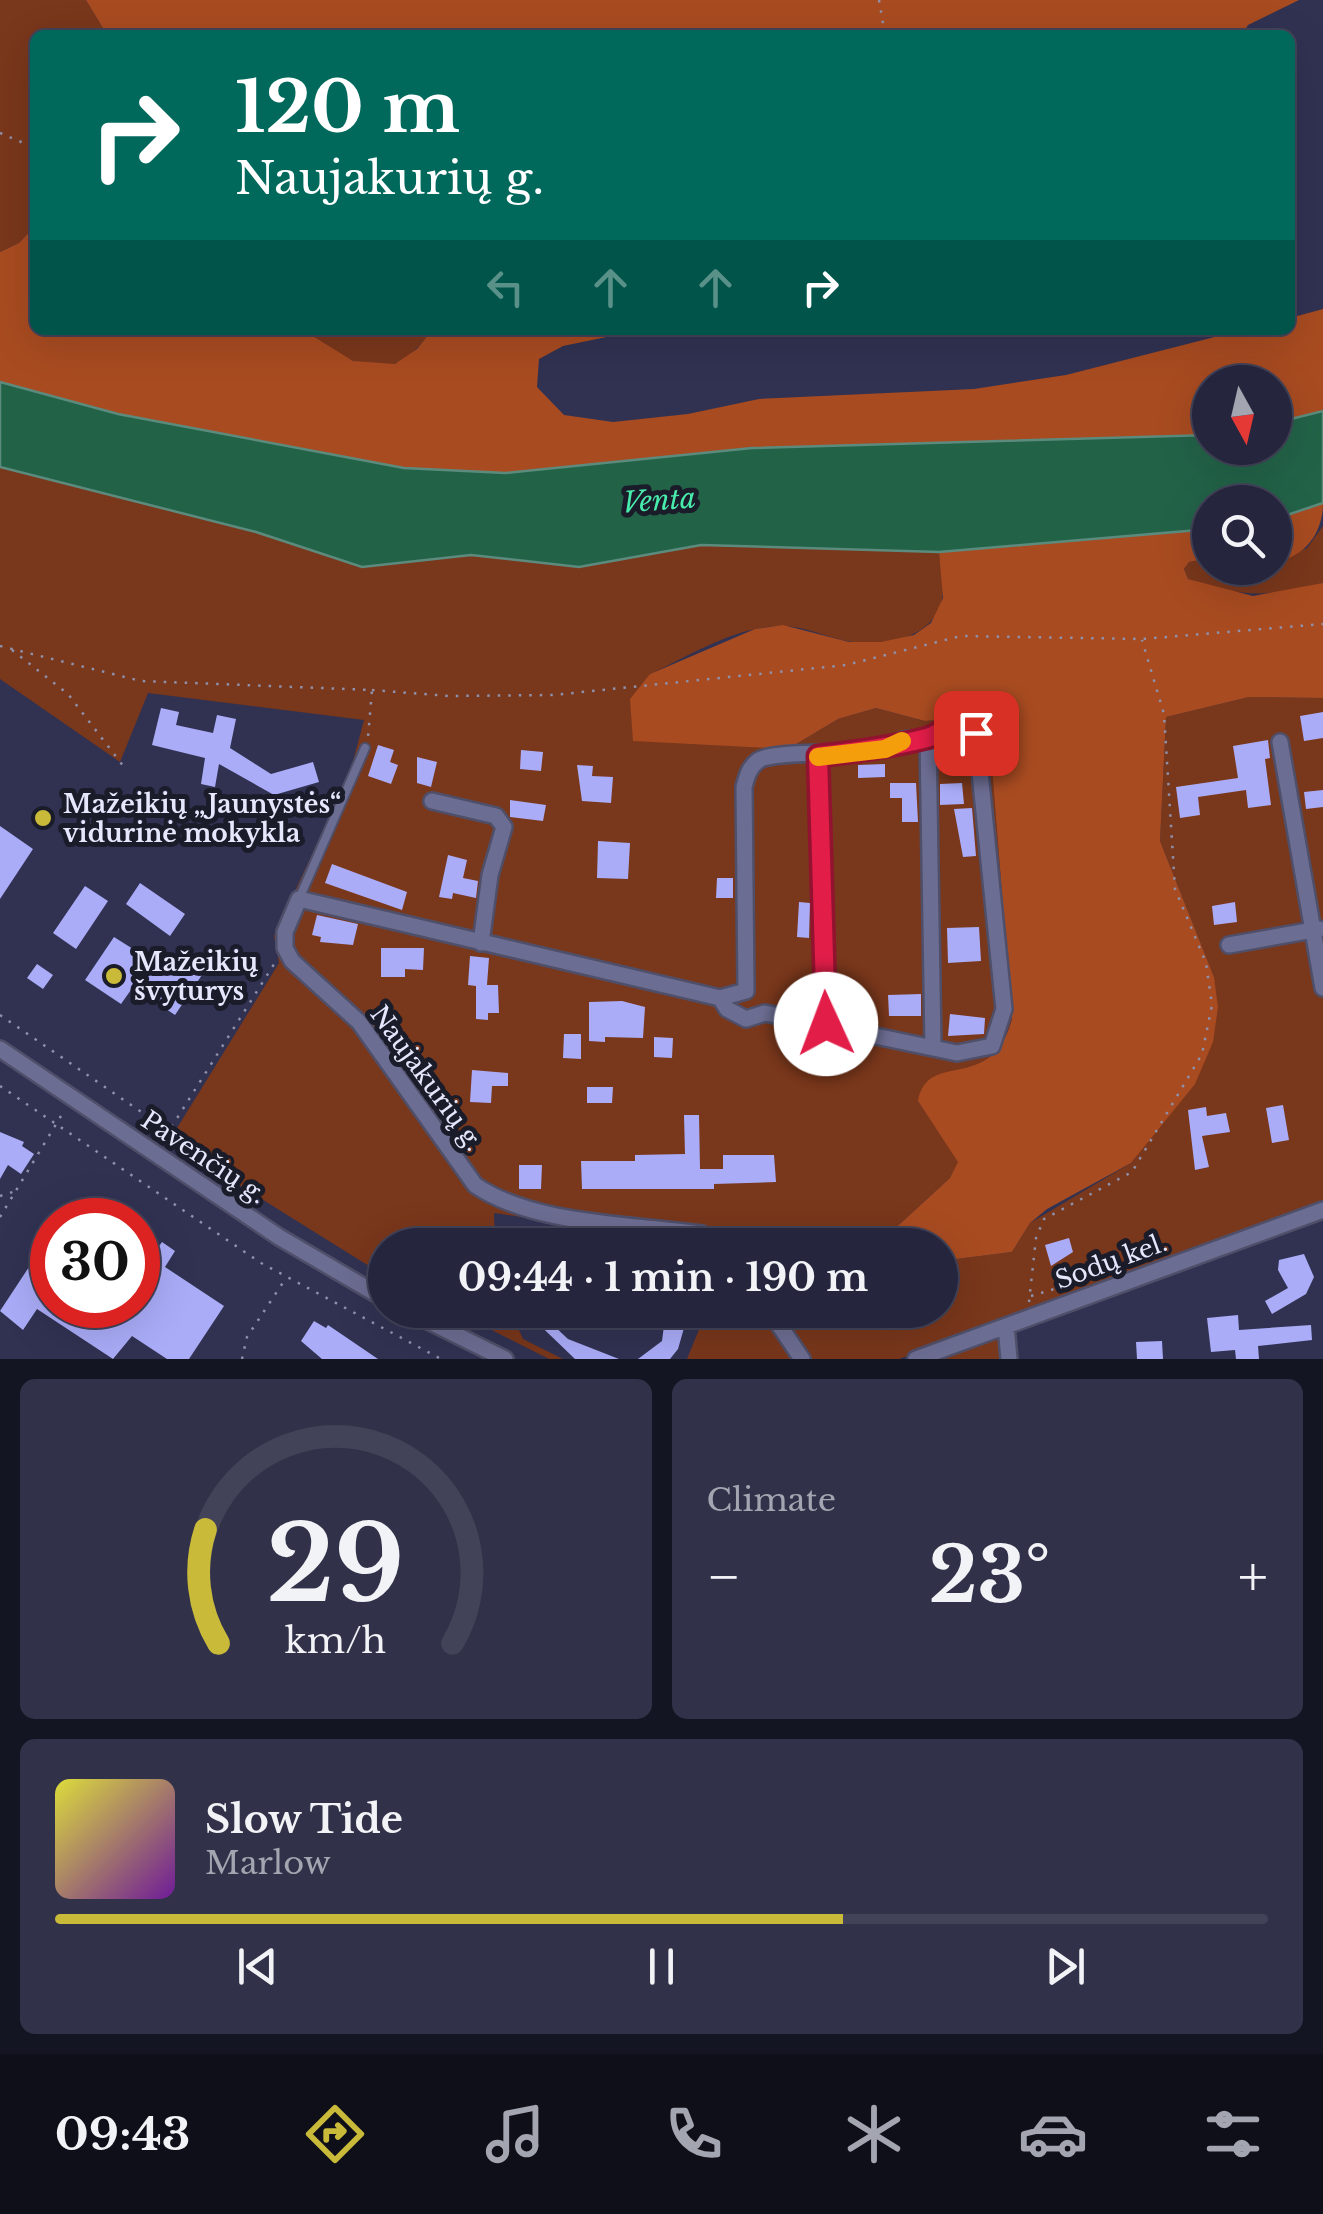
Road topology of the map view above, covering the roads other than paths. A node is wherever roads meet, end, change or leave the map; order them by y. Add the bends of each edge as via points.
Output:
1 (928, 738) junction
2 (1280, 742) dead end
3 (366, 748) road end
4 (818, 756) junction
5 (432, 802) dead end
6 (300, 899) junction
7 (1318, 930) edge
8 (481, 943) junction
9 (1229, 945) dead end
10 (1323, 988) edge
11 (746, 992) junction
12 (720, 998) junction
13 (765, 1013) junction
14 (826, 1024) junction
15 (934, 1047) junction
16 (0, 1049) edge
17 (1323, 1210) edge
18 (658, 1228) edge
19 (368, 1289) edge
20 (1006, 1326) junction
21 (442, 1328) edge
22 (781, 1328) edge
23 (505, 1359) edge
24 (802, 1359) edge
25 (916, 1359) edge
26 (1009, 1359) edge

1 - 4 street
1 - 15 street
1 - 15 street via 968,726 981,745 1004,1009 992,1046 957,1053
2 - 7 street
3 - 6 lane
4 - 11 street via 761,758 749,769
4 - 14 street
5 - 8 street via 496,816 504,827
6 - 8 street
6 - 18 street, Naujakurių g. via 285,932 292,961 359,1022 462,1170 498,1200 528,1210
7 - 9 street
7 - 10 street
8 - 12 street
11 - 12 street
11 - 13 street
12 - 13 street via 746,1020
13 - 14 street
14 - 15 street
16 - 19 street, Pavenčių g. via 279,1237
17 - 20 street, Sodų kel.
20 - 25 street, Sodų kel.
20 - 26 street
21 - 23 street
22 - 24 street

